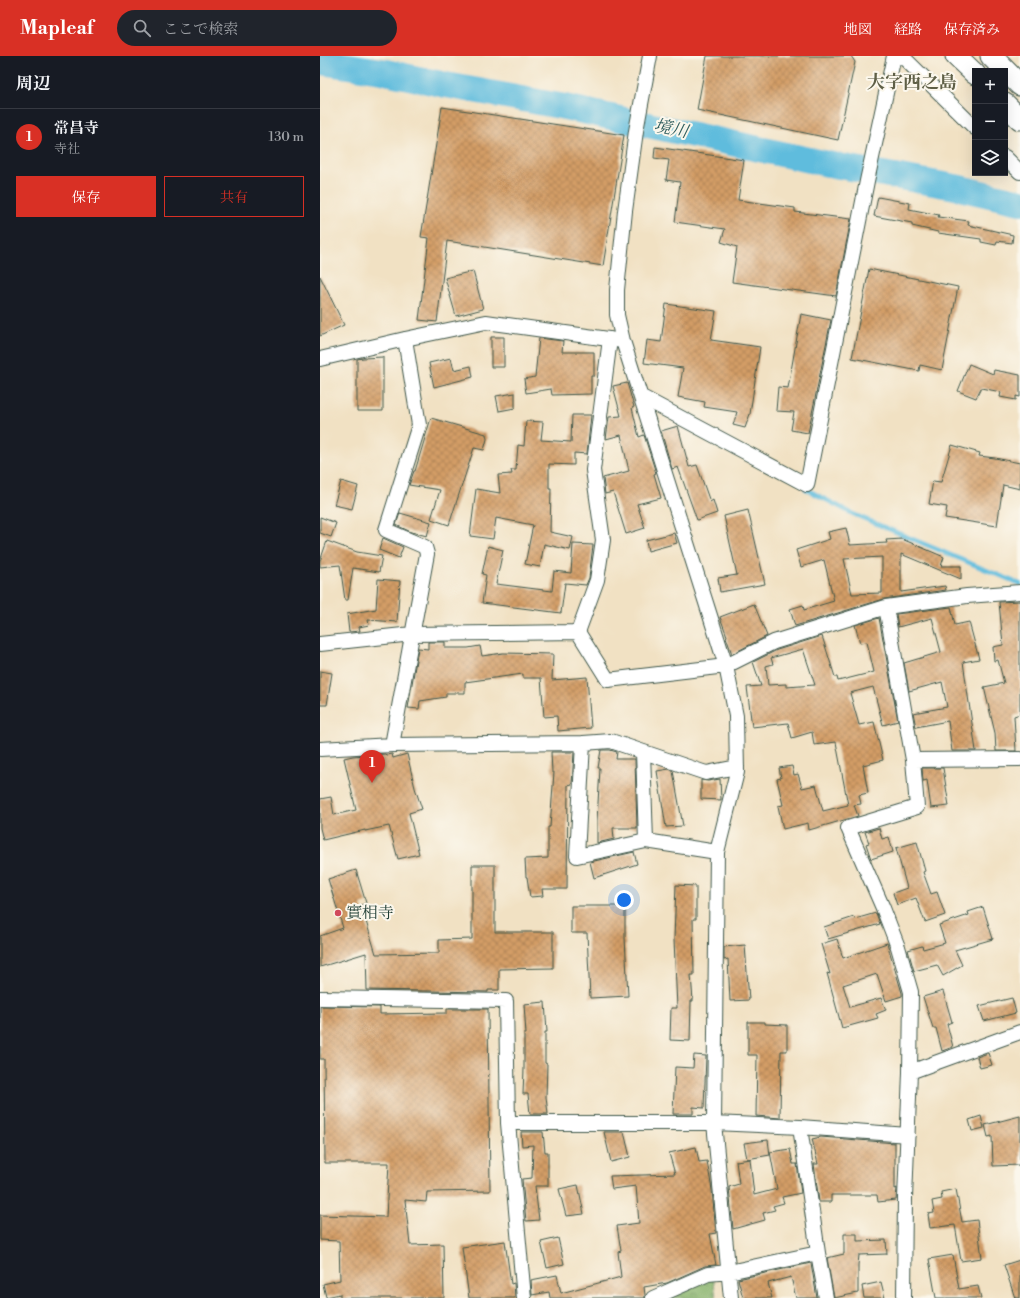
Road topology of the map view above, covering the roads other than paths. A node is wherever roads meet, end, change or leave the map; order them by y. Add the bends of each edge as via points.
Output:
1 (650, 56) edge
2 (894, 56) edge
3 (902, 56) edge
4 (956, 56) edge
5 (991, 56) edge
6 (972, 71) edge
7 (1020, 85) edge
8 (1008, 107) edge
9 (1020, 119) edge
10 (972, 125) edge
11 (1008, 160) edge
12 (1020, 172) edge
13 (405, 339) junction
14 (617, 340) junction
15 (320, 359) edge
16 (642, 397) junction
17 (1020, 592) edge
18 (886, 607) junction
19 (578, 632) junction
20 (412, 634) junction
21 (320, 644) edge
22 (726, 666) junction
23 (582, 743) junction
24 (392, 745) junction
25 (320, 749) edge
26 (643, 752) junction
27 (1020, 758) edge
28 (912, 760) junction
29 (737, 767) junction
30 (646, 841) junction
31 (717, 852) junction
32 (320, 998) edge
33 (1020, 1032) edge
34 (910, 1072) junction
35 (508, 1123) junction
36 (714, 1123) junction
37 (800, 1127) junction
38 (908, 1135) junction
39 (818, 1252) junction
40 (728, 1272) junction
41 (524, 1298) edge
42 (653, 1298) edge
43 (731, 1298) edge
44 (826, 1298) edge
45 (904, 1298) edge

1 - 14 street via 639,111 625,211 617,290
2 - 16 street via 808,485
3 - 10 street
4 - 6 highway
5 - 7 highway
8 - 9 highway
11 - 12 street
13 - 14 street via 486,322
13 - 15 street
13 - 20 street via 419,426 386,530 425,547 427,554
14 - 16 street
14 - 19 street via 593,470 603,540 596,580
16 - 22 street
17 - 18 street
18 - 22 street via 774,642
18 - 28 street
19 - 20 street
19 - 22 street via 608,680
20 - 21 street
20 - 24 street
22 - 29 street via 736,716
23 - 24 street
23 - 26 street via 611,741
23 - 30 street via 577,856
24 - 25 street
26 - 29 street via 706,773
26 - 30 street
27 - 28 street
28 - 34 street via 917,807 848,828 898,947 911,992
29 - 31 street
30 - 31 street
31 - 36 street
32 - 35 street via 506,1001
33 - 34 street
34 - 38 street
35 - 36 street
35 - 41 street
36 - 37 street
36 - 40 street
37 - 38 street
37 - 39 street
38 - 45 street
39 - 40 street
39 - 44 street
40 - 42 street via 708,1274
40 - 43 street

